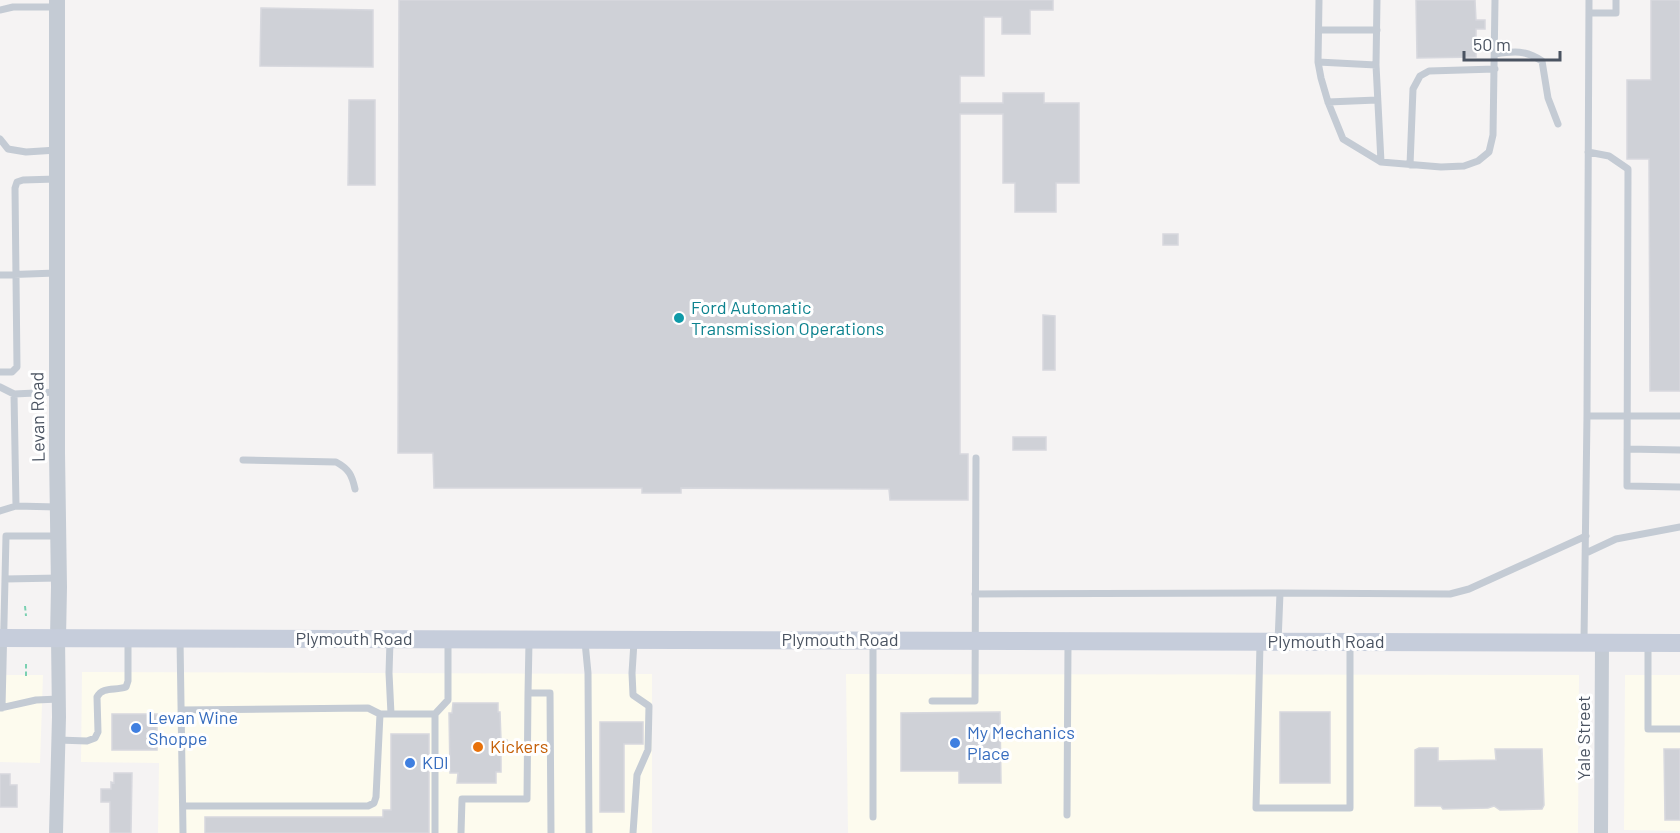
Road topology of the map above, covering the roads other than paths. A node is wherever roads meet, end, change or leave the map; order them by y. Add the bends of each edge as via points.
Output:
1 (1319, 0) edge
2 (1377, 0) edge
3 (1496, 0) edge
4 (1589, 0) edge
5 (1616, 0) edge
6 (57, 4) edge
7 (0, 10) edge
8 (1589, 13) junction
9 (1319, 30) junction
10 (1377, 30) junction
11 (1495, 54) junction
12 (1318, 62) junction
13 (1376, 65) junction
14 (1495, 69) junction
15 (1377, 100) junction
16 (1328, 102) junction
17 (1558, 124) dead end
18 (0, 139) edge
19 (4, 149) edge
20 (57, 150) junction
21 (1588, 152) junction
22 (1381, 162) junction
23 (1410, 165) junction
24 (56, 179) junction
25 (56, 273) junction
26 (15, 274) junction
27 (0, 275) edge
28 (0, 372) edge
29 (0, 387) edge
30 (57, 392) junction
31 (14, 394) junction
32 (1587, 416) junction
33 (1627, 416) junction
34 (1680, 416) edge
35 (1627, 449) junction
36 (1680, 450) edge
37 (976, 458) dead end
38 (243, 460) dead end
39 (1680, 487) edge
40 (355, 489) dead end
41 (16, 506) junction
42 (58, 507) junction
43 (0, 511) edge
44 (1680, 527) edge
45 (59, 536) junction
46 (1586, 536) junction
47 (1586, 553) junction
48 (3, 565) edge
49 (59, 578) junction
50 (5, 579) junction
51 (1280, 593) junction
52 (975, 594) junction
53 (1, 638) edge
54 (58, 638) junction
55 (128, 639) junction
56 (180, 639) junction
57 (390, 639) junction
58 (448, 639) junction
59 (529, 639) junction
60 (585, 639) junction
61 (634, 640) junction
62 (873, 640) junction
63 (975, 641) junction
64 (1068, 641) junction
65 (1269, 642) junction
66 (1350, 642) junction
67 (1602, 642) junction
68 (1647, 642) junction
69 (1584, 643) junction
70 (1680, 643) edge
71 (528, 693) junction
72 (59, 699) junction
73 (932, 701) dead end
74 (1, 708) edge
75 (181, 710) junction
76 (380, 714) junction
77 (391, 714) junction
78 (435, 714) junction
79 (1680, 729) edge
80 (58, 740) junction
81 (183, 806) junction
82 (1067, 815) dead end
83 (873, 817) dead end
84 (56, 833) edge
85 (183, 833) edge
86 (435, 833) edge
87 (461, 833) edge
88 (551, 833) edge
89 (589, 833) edge
90 (633, 833) edge
91 (1601, 833) edge

1 - 9 lane
2 - 10 lane
3 - 11 lane
4 - 8 lane
5 - 8 lane via 1616,13
6 - 7 lane
6 - 20 street, Levan Road
8 - 21 lane
9 - 10 lane
9 - 12 lane
10 - 13 lane
11 - 14 lane
11 - 17 lane via 1515,50 1542,61 1548,98
12 - 13 lane
12 - 16 lane
13 - 15 lane
14 - 23 lane via 1489,152 1464,166
14 - 23 lane via 1429,70 1420,76 1413,89
15 - 16 lane
15 - 22 lane
16 - 22 lane via 1343,139
18 - 19 lane
19 - 20 lane
20 - 24 street, Levan Road
21 - 32 lane
21 - 33 lane via 1609,156 1628,169
22 - 23 lane
24 - 25 street, Levan Road
24 - 26 lane via 16,182
25 - 26 lane
25 - 30 street, Levan Road
26 - 27 lane
26 - 28 lane via 16,367 12,372
29 - 31 lane
30 - 31 lane
30 - 42 street, Levan Road
31 - 41 lane
32 - 33 lane
32 - 46 lane
33 - 34 lane
33 - 35 lane
35 - 36 lane
35 - 39 lane via 1627,486
37 - 52 lane
38 - 40 lane via 336,462 348,468
41 - 42 lane
41 - 43 lane
42 - 45 street, Levan Road
44 - 47 lane via 1616,539
45 - 48 lane via 6,536
45 - 49 street, Levan Road
46 - 47 lane
46 - 51 lane via 1470,589 1450,594
47 - 69 lane
48 - 50 lane
49 - 50 lane
49 - 54 street, Levan Road
50 - 53 lane
51 - 52 lane
51 - 65 lane
52 - 63 lane
53 - 54 main road, Plymouth Road
53 - 74 lane
54 - 55 main road, Plymouth Road
54 - 72 street, Levan Road
55 - 56 main road, Plymouth Road
55 - 80 lane via 128,681 126,687 105,689 97,697 95,738
56 - 57 main road, Plymouth Road
56 - 75 lane
57 - 58 main road, Plymouth Road
57 - 77 lane
58 - 59 main road, Plymouth Road
58 - 78 lane via 448,700
59 - 60 main road, Plymouth Road
59 - 71 lane
60 - 61 main road, Plymouth Road
60 - 89 lane
61 - 62 main road, Plymouth Road
61 - 90 lane via 633,695 649,706 648,750 637,775
62 - 63 main road, Plymouth Road
62 - 83 lane
63 - 64 main road, Plymouth Road
63 - 73 lane via 975,701
64 - 65 main road, Plymouth Road
64 - 82 lane
65 - 66 main road, Plymouth Road
65 - 66 lane via 1256,808 1350,808
66 - 69 main road, Plymouth Road
67 - 68 main road, Plymouth Road
67 - 69 main road, Plymouth Road
67 - 91 street, Yale Street
68 - 70 main road, Plymouth Road
68 - 79 lane via 1648,729
71 - 87 lane via 527,799 462,799
71 - 88 lane via 550,693
72 - 74 lane
72 - 80 street, Levan Road
75 - 76 lane via 368,708
75 - 81 lane
76 - 77 lane
76 - 81 lane via 376,797 368,806
77 - 78 lane
78 - 86 lane
80 - 84 street, Levan Road
81 - 85 lane

